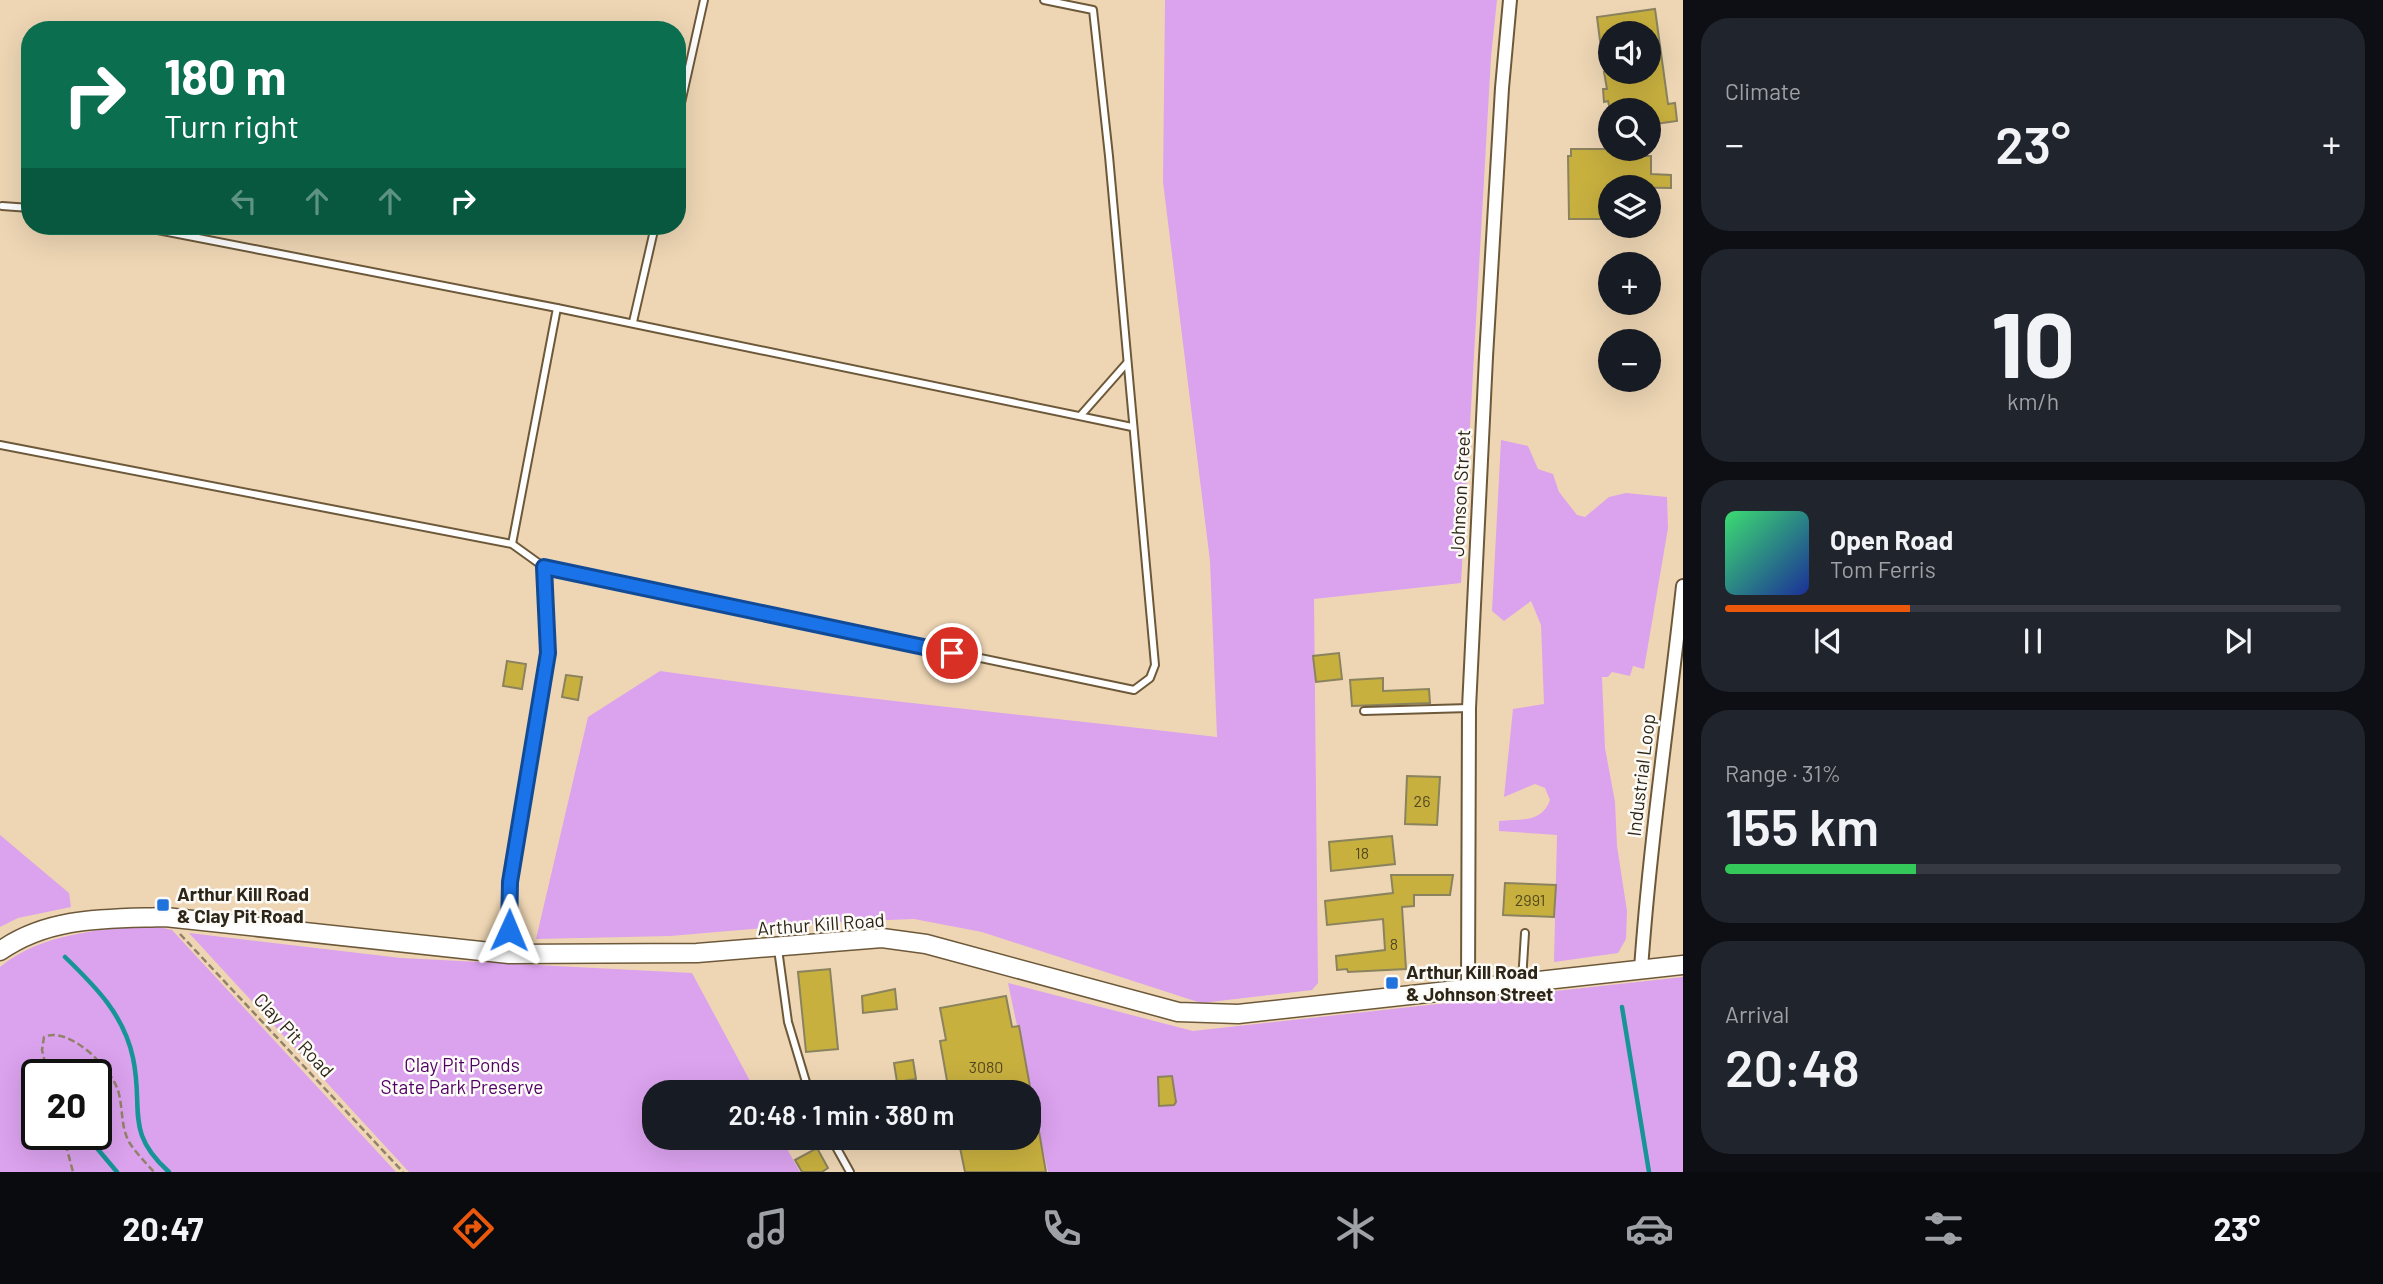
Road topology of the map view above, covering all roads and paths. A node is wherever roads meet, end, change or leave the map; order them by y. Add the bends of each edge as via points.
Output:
1 (704, 0) edge
2 (1044, 0) edge
3 (1510, 0) edge
4 (686, 81) edge
5 (1, 205) edge
6 (21, 207) edge
7 (0, 216) edge
8 (183, 235) edge
9 (652, 235) edge
10 (557, 308) junction
11 (634, 322) junction
12 (1126, 364) junction
13 (1081, 415) junction
14 (1132, 427) junction
15 (0, 445) edge
16 (512, 544) junction
17 (544, 567) junction
18 (1683, 586) edge
19 (1469, 708) junction
20 (1364, 711) dead end
21 (165, 918) junction
22 (1525, 933) dead end
23 (778, 947) junction
24 (0, 951) edge
25 (509, 954) junction
26 (1683, 965) edge
27 (1641, 969) junction
28 (1522, 983) junction
29 (1468, 989) junction
30 (44, 1059) edge
31 (97, 1059) edge
32 (112, 1080) edge
33 (805, 1080) edge
34 (67, 1150) edge
35 (838, 1150) edge
36 (73, 1172) edge
37 (154, 1172) edge
38 (403, 1172) edge
39 (850, 1172) edge

1 - 4 lane
2 - 12 lane via 1093,10
3 - 19 street, Johnson Street
5 - 6 lane
5 - 7 lane
8 - 10 lane
9 - 11 lane
10 - 11 lane
10 - 16 lane
11 - 13 lane
12 - 13 lane
12 - 14 lane
13 - 14 lane
14 - 17 lane via 1155,665 1150,678 1134,690
15 - 16 lane
16 - 17 lane
17 - 25 lane via 548,653 510,882
18 - 27 street, Industrial Loop via 1646,881
19 - 20 lane
19 - 29 street, Johnson Street
21 - 24 street, Arthur Kill Road via 78,920 39,928
21 - 25 street, Arthur Kill Road
21 - 38 path, Clay Pit Road
22 - 28 lane
23 - 25 street, Arthur Kill Road via 697,953
23 - 29 street, Arthur Kill Road via 882,939 926,944 1201,1015
23 - 33 lane via 788,1022
26 - 27 street, Arthur Kill Road
27 - 28 street, Arthur Kill Road
28 - 29 street, Arthur Kill Road
30 - 31 path via 44,1037 52,1033 68,1036
32 - 37 path via 119,1092 129,1142
34 - 36 path
35 - 39 lane

